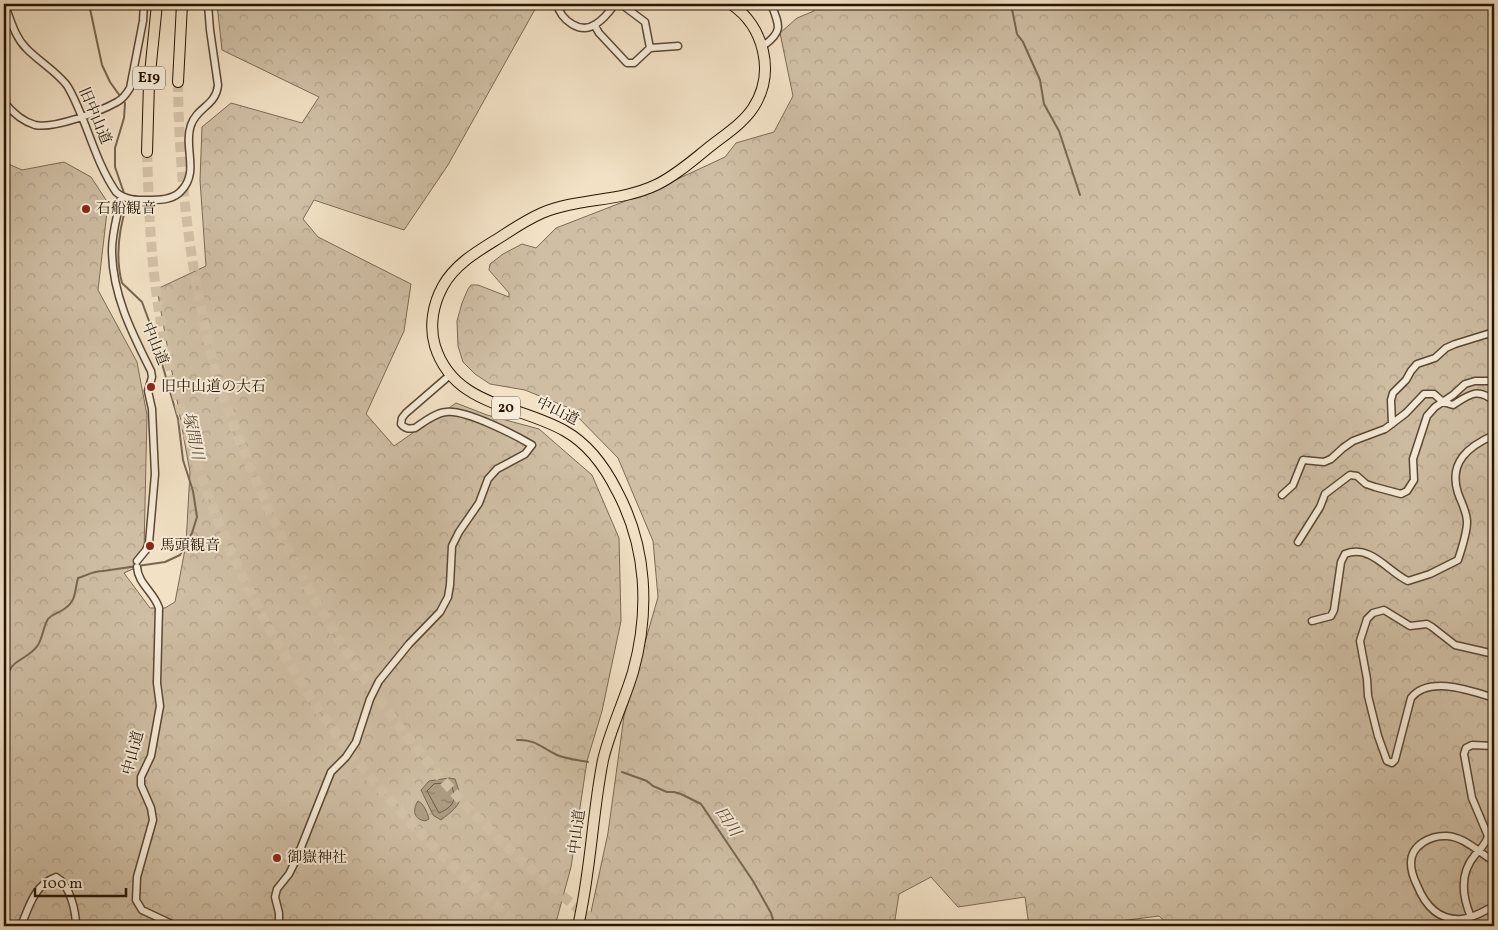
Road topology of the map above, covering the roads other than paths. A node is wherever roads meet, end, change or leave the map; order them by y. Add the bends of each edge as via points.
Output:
1 (4, 4) edge
2 (144, 4) edge
3 (156, 4) edge
4 (184, 4) edge
5 (208, 4) edge
6 (557, 4) edge
7 (615, 4) edge
8 (622, 4) edge
9 (730, 4) edge
10 (771, 4) edge
11 (595, 26) junction
12 (678, 46) dead end
13 (762, 46) junction
14 (650, 48) junction
15 (178, 82) tunnel mouth
16 (4, 102) edge
17 (82, 116) junction
18 (148, 152) tunnel mouth
19 (121, 196) junction
20 (1494, 332) edge
21 (450, 375) junction
22 (1494, 381) edge
23 (1494, 401) edge
24 (1443, 402) junction
25 (1392, 424) junction
26 (1494, 435) edge
27 (1282, 495) dead end
28 (1298, 542) dead end
29 (1312, 621) dead end
30 (1494, 654) edge
31 (1494, 698) edge
32 (1494, 746) edge
33 (1479, 851) junction
34 (1494, 861) edge
35 (1494, 906) edge
36 (1472, 917) junction
37 (21, 926) edge
38 (76, 926) edge
39 (176, 926) edge
40 (277, 926) edge
41 (578, 926) edge

1 - 17 street, 旧中山道 via 16,36 65,82
2 - 17 street via 130,88 121,99
3 - 18 highway, E19 via 149,83
4 - 15 highway, E19
5 - 19 street via 218,92 196,116 190,128 189,182 180,193 160,200
6 - 11 street via 560,13 574,26
7 - 11 street
8 - 14 street via 645,22
9 - 13 highway, 中山道 / 20 via 749,20
10 - 13 street via 779,28 775,38
11 - 14 street via 627,63 634,63
12 - 14 street
13 - 21 highway, 中山道 / 20 via 764,79 754,105 738,125 685,166 641,191 564,205 538,215 471,256 454,271 442,287 432,314 433,339
16 - 17 street via 20,119 34,124 56,125
17 - 19 street, 旧中山道 via 111,185
19 - 39 street, 中山道 via 112,249 117,291 152,377 148,390 155,474 149,542 137,564 138,578 159,608 157,683 160,706 151,756 141,777 153,820 137,877 136,900 142,910
20 - 25 street via 1455,344 1435,358 1417,364 1393,393
21 - 40 street via 406,413 401,424 404,428 415,428 445,412 456,412 512,433 532,445 525,454 497,469 488,479 479,503 452,546 448,597 440,612 379,681 356,742 346,758 331,772 296,860 278,889 275,897 279,913
21 - 41 highway, 中山道 / 20 via 478,396 550,423 585,446 619,494 640,552 644,600 641,637 604,759 585,898
22 - 24 street via 1475,380 1465,384
23 - 24 street via 1477,392 1453,405
24 - 25 street via 1434,394 1424,394
24 - 28 street via 1427,416 1413,459 1414,480 1407,492 1401,494 1366,484 1357,476 1350,475 1325,494
25 - 27 street via 1376,434 1353,441 1324,462 1303,460 1293,485
26 - 29 street via 1464,453 1457,465 1455,480 1467,524 1458,560 1408,581 1397,576 1375,556 1353,551 1345,554 1331,616
30 - 31 street via 1455,645 1427,624 1410,626 1384,610 1372,613 1367,619 1360,641 1368,696 1387,761 1392,763 1395,760 1411,698 1422,688 1444,686
32 - 33 street via 1472,745 1464,754 1472,798 1488,836
33 - 34 street
33 - 36 street via 1470,862 1463,884 1463,896
33 - 36 street via 1457,838 1437,837 1421,844 1411,863 1420,894 1432,910 1452,918
35 - 36 street
37 - 38 street via 37,890 56,877 68,889

